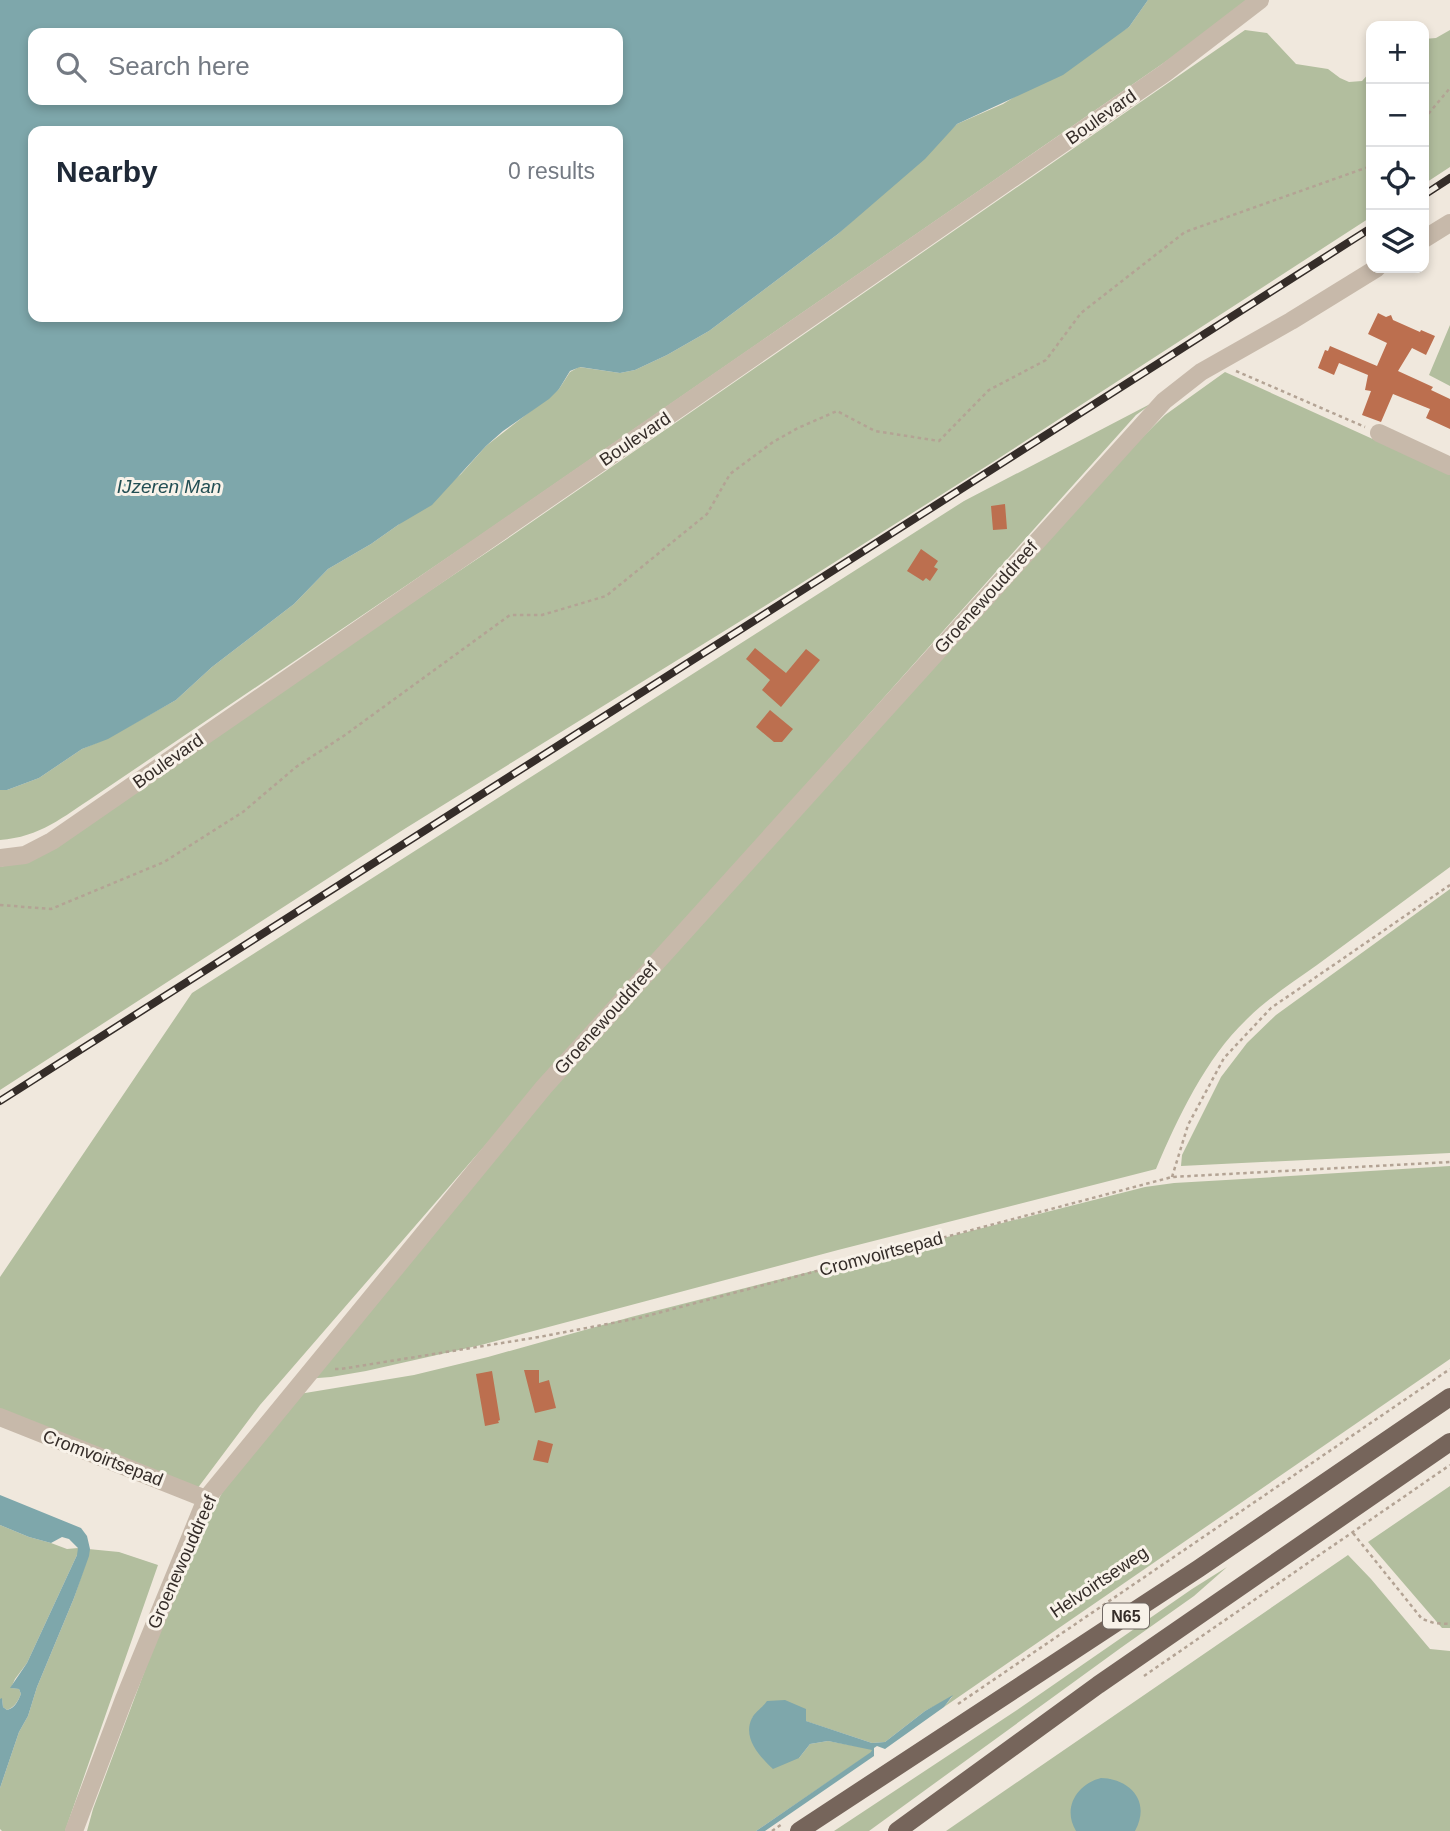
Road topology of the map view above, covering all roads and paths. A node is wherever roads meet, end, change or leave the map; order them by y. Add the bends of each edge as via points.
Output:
1 (1260, 0) edge
2 (1450, 88) edge
3 (1429, 113) edge
4 (1366, 168) edge
5 (1450, 223) edge
6 (1429, 236) edge
7 (1369, 273) edge
8 (1217, 363) junction
9 (1379, 433) joint
10 (1450, 466) edge
11 (0, 858) edge
12 (1450, 885) edge
13 (0, 905) edge
14 (1450, 1162) edge
15 (1172, 1177) junction
16 (315, 1366) junction
17 (1450, 1368) edge
18 (1450, 1398) edge
19 (0, 1418) edge
20 (1450, 1443) edge
21 (1450, 1465) edge
22 (206, 1499) junction
23 (1353, 1532) junction
24 (1450, 1624) edge
25 (1142, 1678) dead end
26 (958, 1704) dead end
27 (793, 1826) edge
28 (74, 1831) edge
29 (772, 1831) edge
30 (897, 1831) edge

1 - 11 street, Boulevard via 1164,73 52,841 25,855
2 - 3 path
4 - 13 path via 1185,232 1082,313 1046,360 989,390 939,440 875,431 837,411 798,428 730,474 707,514 606,596 542,615 510,615 296,767 243,812 164,862 51,909
5 - 6 street
7 - 8 street, Groenewouddreef
8 - 9 path
8 - 16 street, Groenewouddreef via 1164,401 553,1077
9 - 10 street
12 - 15 path via 1271,1008 1224,1058 1188,1125
14 - 15 path, Cromvoirtsepad
15 - 16 path, Cromvoirtsepad via 639,1318 341,1369
16 - 22 street, Groenewouddreef
17 - 26 path, Helvoirtseweg
18 - 27 main road, N65 via 1198,1569
19 - 22 street, Cromvoirtsepad
20 - 30 main road, N65 via 1098,1685
21 - 23 path
22 - 28 street, Groenewouddreef
23 - 24 path via 1422,1619
23 - 25 path
27 - 29 path

